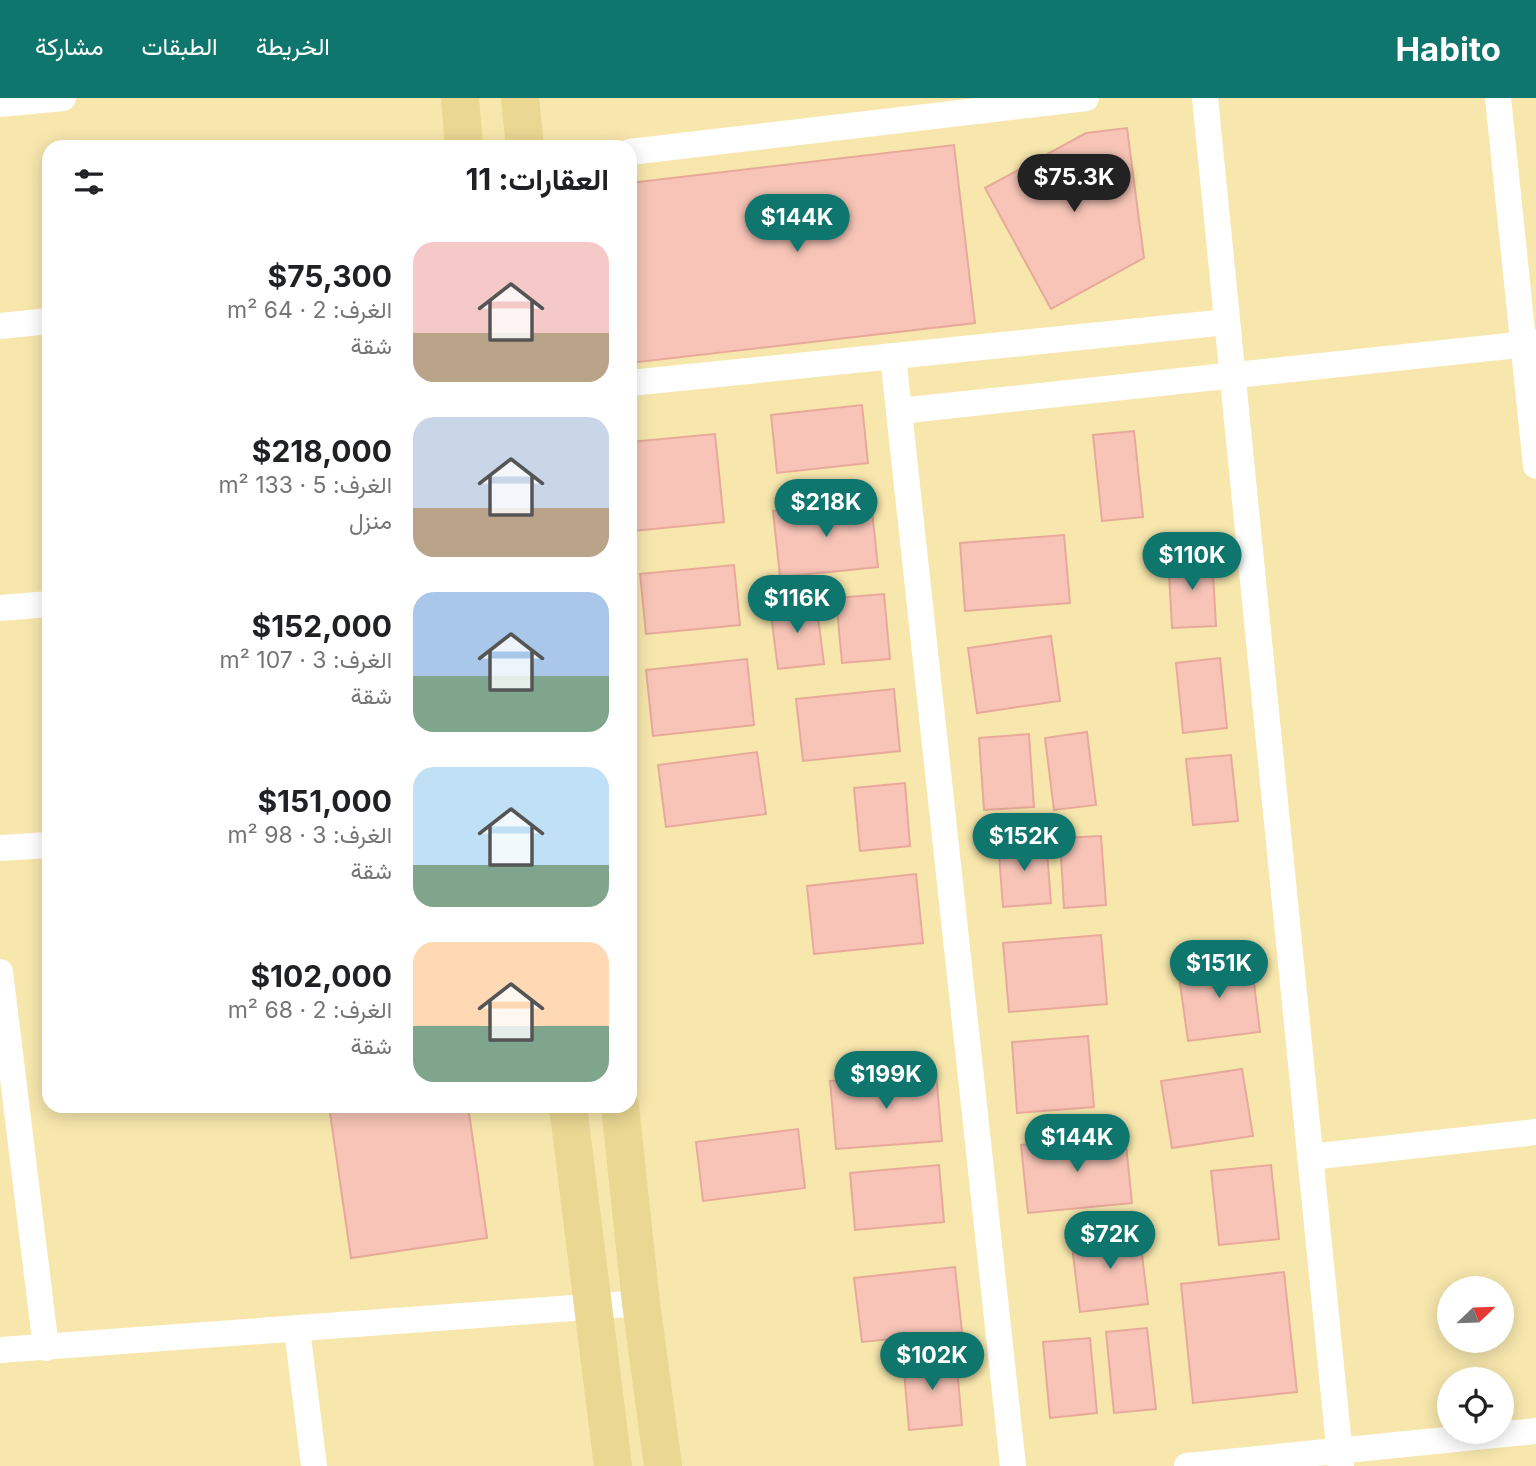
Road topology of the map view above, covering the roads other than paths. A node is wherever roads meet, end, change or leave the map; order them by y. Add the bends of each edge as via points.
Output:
1 (63, 98) edge
2 (460, 98) edge
3 (520, 98) edge
4 (1086, 98) edge
5 (1205, 98) edge
6 (1498, 98) edge
7 (1013, 102) edge
8 (0, 104) edge
9 (463, 140) edge
10 (524, 140) edge
11 (637, 151) edge
12 (42, 322) edge
13 (1227, 322) junction
14 (0, 326) edge
15 (1530, 343) edge
16 (893, 356) junction
17 (1233, 375) junction
18 (637, 382) edge
19 (899, 411) junction
20 (1536, 467) edge
21 (42, 605) edge
22 (0, 608) edge
23 (42, 845) edge
24 (0, 848) edge
25 (0, 973) edge
26 (569, 1113) edge
27 (621, 1113) edge
28 (1536, 1132) edge
29 (1310, 1157) junction
30 (641, 1303) junction
31 (592, 1307) junction
32 (297, 1329) junction
33 (46, 1348) junction
34 (0, 1350) edge
35 (1536, 1431) edge
36 (1340, 1459) edge
37 (314, 1466) edge
38 (613, 1466) edge
39 (663, 1466) edge
40 (1013, 1466) edge
41 (1187, 1466) edge

1 - 8 street
2 - 9 main road
3 - 10 main road
4 - 7 street
5 - 13 street
6 - 15 street
7 - 11 street
12 - 14 street
13 - 16 street
13 - 17 street
15 - 17 street
15 - 20 street
16 - 18 street
16 - 19 street
17 - 19 street
17 - 29 street
19 - 40 street
21 - 22 street
23 - 24 street
25 - 33 street
26 - 31 main road
27 - 30 main road
28 - 29 street
29 - 36 street
30 - 31 street
30 - 39 main road
31 - 32 street
31 - 38 main road
32 - 33 street
32 - 37 street
33 - 34 street
35 - 36 street
36 - 41 street

